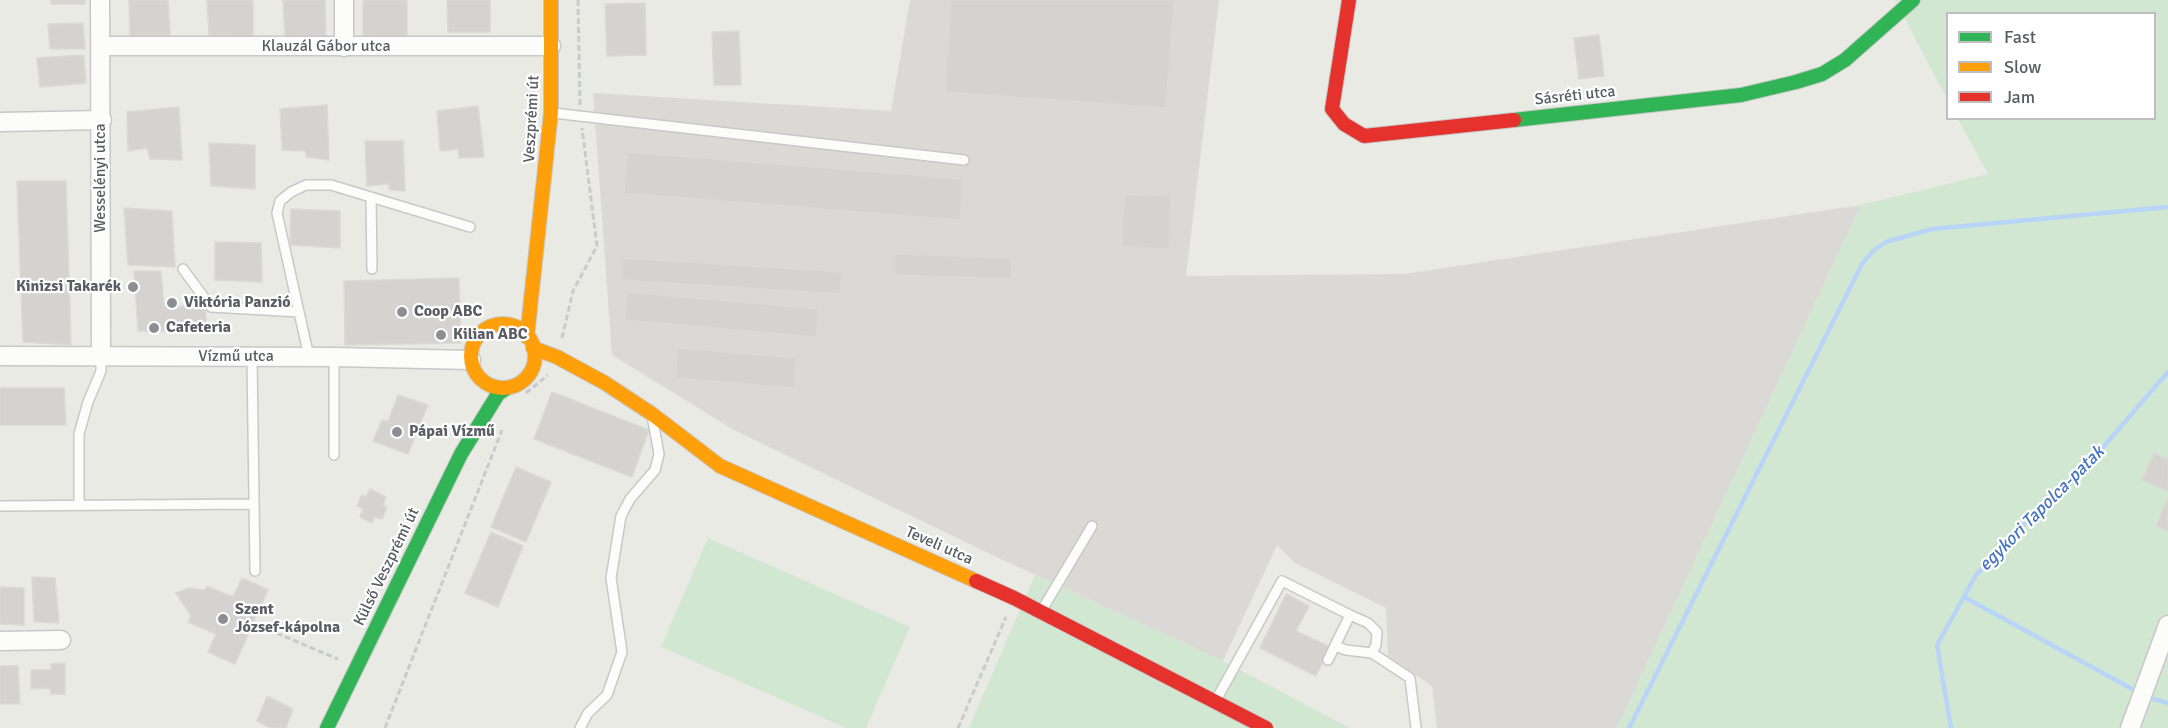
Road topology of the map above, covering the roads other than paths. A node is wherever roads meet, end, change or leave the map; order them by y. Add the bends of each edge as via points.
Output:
1 (100, 0) edge
2 (344, 0) edge
3 (551, 0) edge
4 (1349, 0) edge
5 (1913, 0) edge
6 (101, 46) junction
7 (550, 46) junction
8 (344, 47) junction
9 (551, 112) junction
10 (102, 120) junction
11 (0, 122) edge
12 (964, 160) dead end
13 (371, 197) junction
14 (470, 227) dead end
15 (538, 240) junction
16 (183, 269) dead end
17 (372, 269) dead end
18 (518, 299) dead end
19 (299, 312) junction
20 (509, 313) dead end
21 (497, 325) junction
22 (530, 342) junction
23 (0, 356) edge
24 (101, 357) junction
25 (252, 357) junction
26 (309, 357) junction
27 (334, 357) junction
28 (472, 364) junction
29 (525, 379) junction
30 (605, 383) junction
31 (507, 388) junction
32 (652, 414) junction
33 (461, 454) junction
34 (334, 455) dead end
35 (254, 504) junction
36 (79, 505) junction
37 (0, 506) edge
38 (1092, 525) dead end
39 (255, 571) dead end
40 (1041, 612) junction
41 (1350, 615) junction
42 (2168, 625) edge
43 (61, 640) dead end
44 (0, 641) edge
45 (1335, 646) junction
46 (1372, 653) junction
47 (1328, 660) dead end
48 (1215, 702) junction
49 (327, 728) edge
50 (580, 728) edge
51 (1266, 728) edge
52 (1416, 728) edge
53 (2130, 728) edge

1 - 6 street, Wesselényi utca
2 - 8 street
3 - 7 main road, Veszprémi út
4 - 5 main road, Sásréti utca via 1332,109 1344,124 1364,136 1741,94 1796,82 1822,74 1845,60
6 - 8 street, Klauzál Gábor utca
6 - 10 street, Wesselényi utca
7 - 8 street, Klauzál Gábor utca
7 - 9 main road, Veszprémi út
9 - 12 lane
9 - 15 main road, Veszprémi út
10 - 11 street
10 - 24 street, Wesselényi utca
13 - 14 lane
13 - 17 lane
13 - 19 lane via 331,185 306,185 280,201 277,213
15 - 18 main road, Veszprémi út
15 - 22 main road, Veszprémi út
16 - 19 lane via 211,307
19 - 26 lane
20 - 21 main road
21 - 22 main road via 514,327
21 - 28 main road via 475,341
22 - 29 main road via 532,368
22 - 30 main road, Teveli utca
23 - 24 street, Vízmű utca
24 - 25 street, Vízmű utca
24 - 36 lane via 101,371 79,434
25 - 26 street, Vízmű utca
25 - 35 lane
26 - 27 street, Vízmű utca
27 - 28 street, Vízmű utca
27 - 34 lane
28 - 31 main road via 486,383
28 - 33 main road, Külső Veszprémi út via 475,398
29 - 30 main road, Teveli utca via 553,374
29 - 31 main road
30 - 32 main road, Teveli utca
31 - 33 main road, Külső Veszprémi út via 498,394
32 - 40 main road, Teveli utca via 730,471
32 - 50 lane via 659,454 655,470 621,516 611,578 622,652 607,695 588,713
33 - 49 main road, Külső Veszprémi út
35 - 36 lane
35 - 39 lane
36 - 37 lane
38 - 40 lane
40 - 48 main road, Teveli utca
41 - 45 lane
41 - 46 lane via 1377,632
41 - 48 lane via 1282,581
42 - 53 street
43 - 44 street
45 - 46 lane
45 - 47 lane
46 - 52 lane via 1410,678
48 - 51 main road, Teveli utca

